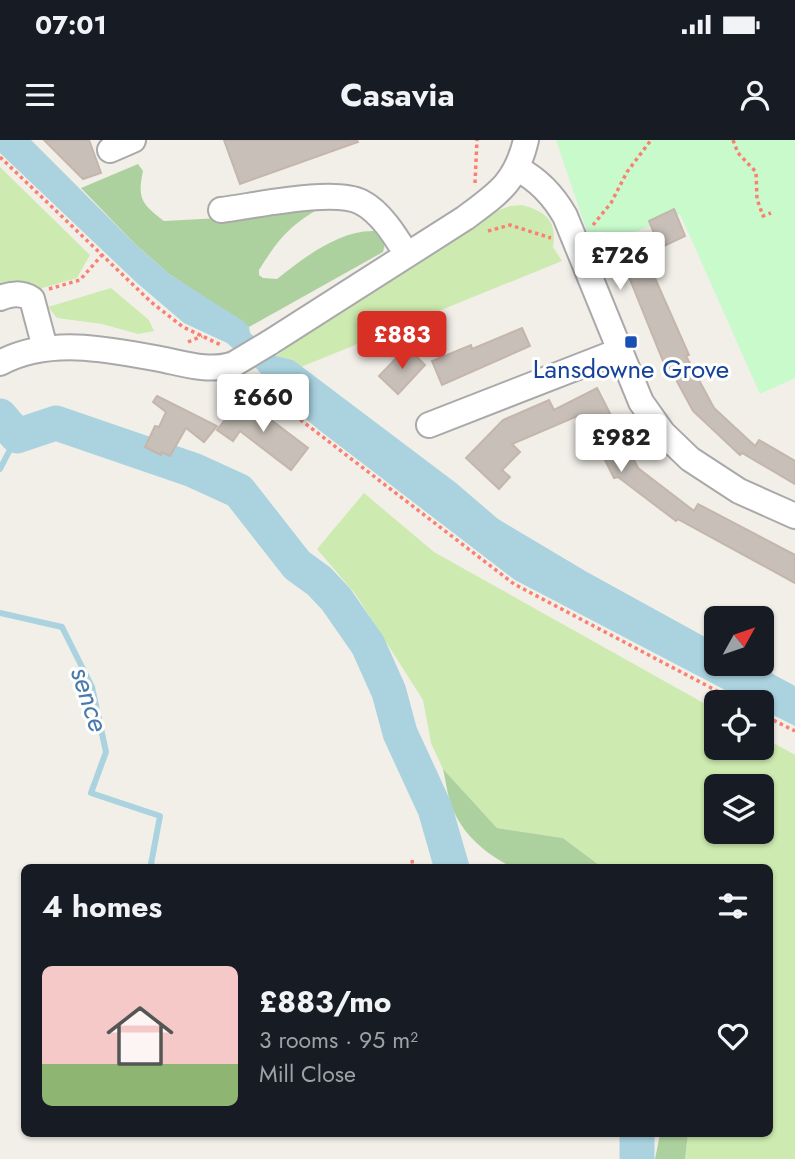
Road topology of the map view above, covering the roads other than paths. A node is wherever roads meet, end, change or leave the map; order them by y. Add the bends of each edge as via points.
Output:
1 (526, 140) edge
2 (518, 169) junction
3 (221, 210) dead end
4 (407, 255) junction
5 (0, 298) edge
6 (46, 348) junction
7 (619, 351) junction
8 (0, 363) edge
9 (429, 425) dead end
10 (795, 516) edge

1 - 2 street
2 - 4 street via 496,195
2 - 7 street via 533,176 556,201
3 - 4 street via 320,197 348,198 372,209
4 - 6 street, bridge via 239,363 215,369 138,355
5 - 6 street via 17,294 32,299
6 - 8 street
7 - 9 street
7 - 10 street via 640,402 690,459 739,491

